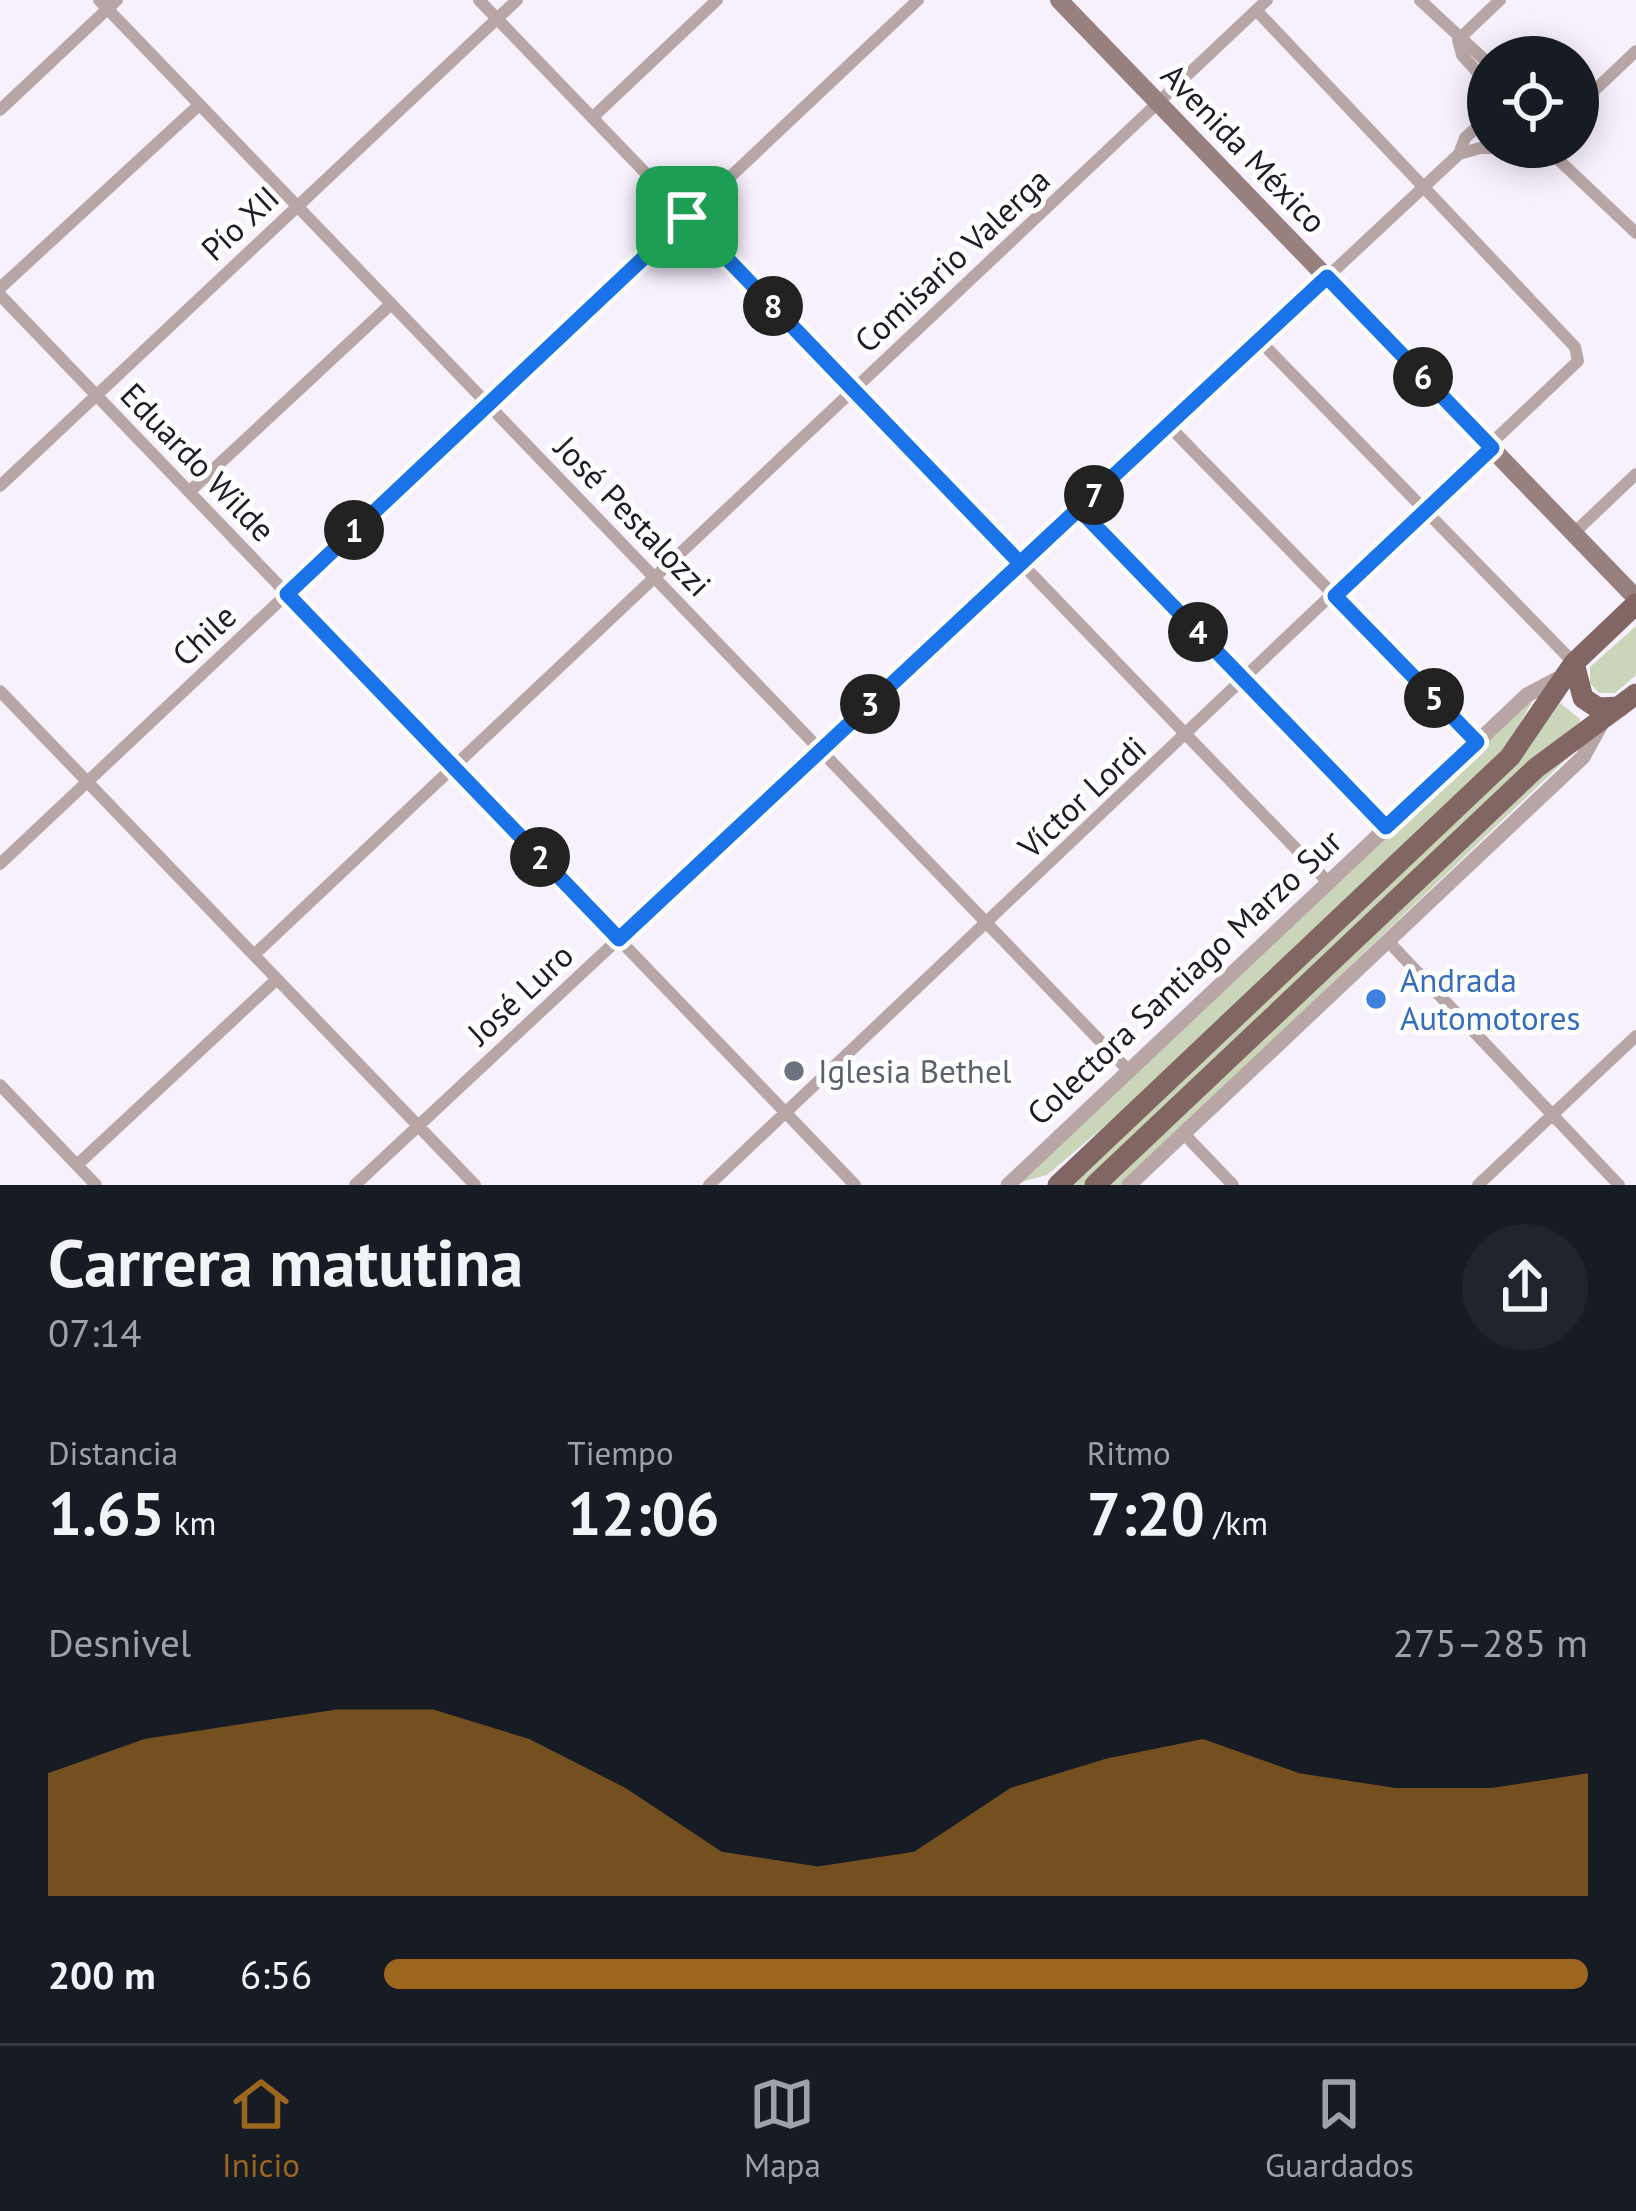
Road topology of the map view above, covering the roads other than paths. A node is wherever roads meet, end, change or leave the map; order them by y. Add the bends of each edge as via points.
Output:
1 (478, 0) edge
2 (517, 0) edge
3 (717, 0) edge
4 (918, 0) edge
5 (1059, 0) edge
6 (1420, 0) edge
7 (1500, 0) edge
8 (107, 3) edge
9 (1262, 5) edge
10 (497, 19) junction
11 (1458, 40) junction
12 (1467, 47) edge
13 (1633, 60) edge
14 (1467, 61) edge
15 (1599, 88) edge
16 (1158, 103) junction
17 (199, 104) junction
18 (0, 110) edge
19 (592, 118) junction
20 (1467, 138) edge
21 (1467, 152) edge
22 (1459, 154) junction
23 (1570, 168) edge
24 (1574, 168) edge
25 (1576, 173) junction
26 (1424, 187) junction
27 (297, 207) junction
28 (687, 217) junction
29 (1636, 233) edge
30 (1327, 277) junction
31 (0, 292) edge
32 (391, 304) junction
33 (1259, 340) junction
34 (854, 390) junction
35 (97, 395) junction
36 (488, 405) junction
37 (1168, 425) junction
38 (1492, 448) junction
39 (1636, 474) edge
40 (0, 486) edge
41 (189, 491) junction
42 (1079, 509) junction
43 (1425, 511) junction
44 (1574, 533) junction
45 (1020, 563) junction
46 (654, 578) junction
47 (287, 594) junction
48 (1335, 596) junction
49 (1636, 601) edge
50 (1569, 669) junction
51 (1245, 681) junction
52 (0, 691) edge
53 (1633, 697) edge
54 (1604, 718) junction
55 (1186, 736) junction
56 (1477, 742) junction
57 (820, 750) junction
58 (453, 767) junction
59 (87, 782) junction
60 (1386, 827) junction
61 (0, 864) edge
62 (1328, 883) junction
63 (987, 923) junction
64 (619, 939) junction
65 (1388, 940) junction
66 (254, 955) junction
67 (277, 979) junction
68 (1636, 1036) edge
69 (1128, 1070) junction
70 (0, 1085) edge
71 (1157, 1091) junction
72 (786, 1113) junction
73 (1552, 1115) junction
74 (418, 1126) junction
75 (1183, 1133) junction
76 (77, 1165) junction
77 (97, 1185) edge
78 (356, 1185) edge
79 (475, 1185) edge
80 (709, 1185) edge
81 (855, 1185) edge
82 (1008, 1185) edge
83 (1039, 1185) edge
84 (1058, 1185) edge
85 (1096, 1185) edge
86 (1129, 1185) edge
87 (1233, 1185) edge
88 (1478, 1185) edge
89 (1619, 1185) edge

1 - 10 street
2 - 10 street, Pío XII
3 - 19 street
4 - 28 street, Chile
5 - 16 main road, Avenida México
6 - 11 street
7 - 11 street
8 - 17 street, José Pestalozzi
8 - 18 street
9 - 16 street, Comisario Valerga
9 - 26 street
10 - 19 street
10 - 27 street, Pío XII
11 - 12 street
11 - 14 street
13 - 15 street
16 - 30 main road, Avenida México
16 - 34 street, Comisario Valerga
17 - 27 street, José Pestalozzi
17 - 31 street
19 - 28 street
20 - 22 street, José Luro
21 - 22 street
22 - 26 street, José Luro
23 - 25 street
24 - 25 street
25 - 29 street
26 - 30 street, José Luro
26 - 38 street, Víctor Lordi via 1579,353 1574,368
27 - 32 street, José Pestalozzi
27 - 35 street, Pío XII
28 - 34 street
28 - 36 street, Chile
30 - 33 street, José Luro
30 - 38 main road, Avenida México
31 - 35 street, Eduardo Wilde
32 - 36 street, José Pestalozzi
32 - 41 street
33 - 37 street, José Luro
33 - 43 street
34 - 45 street
34 - 46 street, Comisario Valerga
35 - 40 street, Pío XII
35 - 41 street, Eduardo Wilde
36 - 46 street, José Pestalozzi
36 - 47 street, Chile
37 - 42 street, José Luro
37 - 48 street
38 - 43 street, Víctor Lordi
38 - 44 main road, Avenida México
39 - 44 street
41 - 47 street, Eduardo Wilde
42 - 45 street, José Luro
42 - 51 street
43 - 48 street, Víctor Lordi
43 - 50 street
44 - 49 main road, Avenida México
45 - 55 street
45 - 57 street, José Luro
46 - 57 street, José Pestalozzi
46 - 58 street, Comisario Valerga
47 - 58 street, Eduardo Wilde
47 - 59 street, Chile
48 - 51 street, Víctor Lordi
48 - 56 street
49 - 50 main road
50 - 53 main road via 1587,702 1609,709
50 - 56 street, Colectora Santiago Marzo Sur via 1535,688
50 - 71 main road via 1510,757
51 - 55 street, Víctor Lordi
51 - 60 street
52 - 59 street
53 - 54 main road
54 - 65 street via 1583,757
54 - 85 main road via 1536,768
55 - 62 street
55 - 63 street, Víctor Lordi
56 - 60 street, Colectora Santiago Marzo Sur
57 - 63 street, José Pestalozzi
57 - 64 street, José Luro
58 - 64 street, Eduardo Wilde
58 - 66 street, Comisario Valerga
59 - 61 street, Chile
59 - 66 street
60 - 62 street, Colectora Santiago Marzo Sur
62 - 69 street, Colectora Santiago Marzo Sur
63 - 69 street, José Pestalozzi
63 - 72 street, Víctor Lordi
64 - 72 street, Eduardo Wilde
64 - 74 street, José Luro
65 - 73 street
65 - 75 street
66 - 67 street
67 - 74 street
67 - 76 street
68 - 73 street
69 - 82 street, Colectora Santiago Marzo Sur
70 - 76 street
71 - 83 main road
71 - 84 main road
72 - 80 street, Víctor Lordi
72 - 81 street, Eduardo Wilde
73 - 88 street
73 - 89 street
74 - 78 street, José Luro
74 - 79 street
75 - 86 street
75 - 87 street
76 - 77 street

